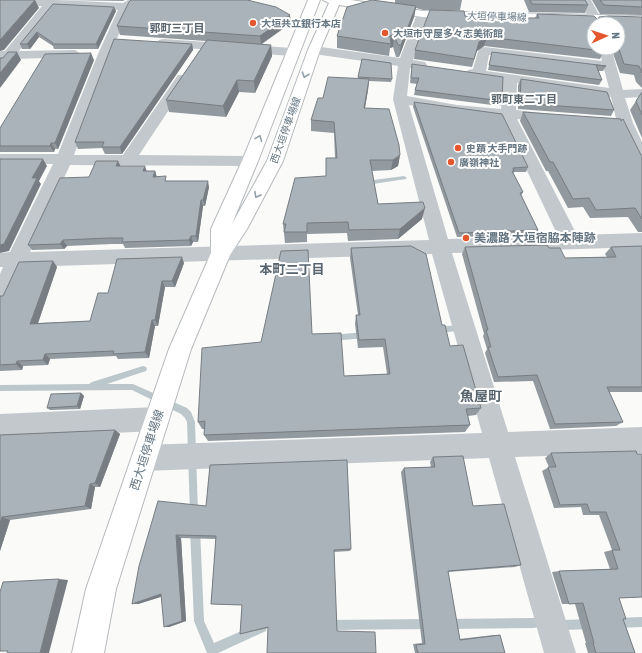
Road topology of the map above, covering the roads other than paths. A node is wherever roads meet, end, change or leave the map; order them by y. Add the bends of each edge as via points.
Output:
1 (135, 0) edge
2 (314, 0) edge
3 (334, 0) edge
4 (376, 0) edge
5 (585, 0) edge
6 (0, 3) edge
7 (51, 3) junction
8 (125, 7) junction
9 (642, 12) edge
10 (423, 14) junction
11 (595, 16) edge
12 (611, 16) edge
13 (586, 17) edge
14 (586, 18) edge
15 (626, 19) edge
16 (642, 20) edge
17 (112, 39) junction
18 (127, 40) edge
19 (150, 42) edge
20 (204, 47) junction
21 (314, 50) junction
22 (292, 52) junction
23 (104, 54) junction
24 (4, 55) edge
25 (607, 56) edge
26 (405, 63) junction
27 (0, 66) edge
28 (610, 66) junction
29 (434, 68) edge
30 (457, 71) edge
31 (479, 74) junction
32 (510, 78) junction
33 (642, 93) edge
34 (618, 94) junction
35 (400, 98) junction
36 (508, 115) junction
37 (562, 119) edge
38 (610, 122) edge
39 (625, 124) junction
40 (0, 159) edge
41 (64, 159) junction
42 (642, 159) edge
43 (128, 161) junction
44 (250, 161) junction
45 (642, 240) edge
46 (572, 242) junction
47 (440, 245) junction
48 (221, 253) junction
49 (9, 260) edge
50 (0, 295) edge
51 (157, 419) junction
52 (0, 426) edge
53 (642, 440) edge
54 (497, 445) junction
55 (144, 458) junction
56 (88, 653) edge
57 (560, 653) edge

1 - 8 street
2 - 22 main road, 西大垣停車場線
3 - 10 main road, 大垣停車場線
3 - 21 main road, 西大垣停車場線
4 - 13 main road, 大垣停車場線 via 424,6
5 - 11 street
6 - 7 street
7 - 8 street
7 - 24 street
8 - 17 street
9 - 12 main road, 大垣停車場線
10 - 14 main road, 大垣停車場線
10 - 26 street
15 - 16 main road, 大垣停車場線
17 - 18 street
17 - 23 street
19 - 20 street
20 - 22 street
20 - 43 street
21 - 26 street
21 -> 48 main road, 西大垣停車場線 via 275,161 238,229
44 -> 22 main road, 西大垣停車場線
23 - 24 street
23 - 41 street
24 - 27 street
25 - 28 street
26 - 29 street
26 - 35 street via 400,82
28 - 31 street via 484,51
28 - 34 street
30 - 31 street
31 - 32 street
32 - 34 street
32 - 36 street
33 - 34 street
34 - 39 street
35 - 36 street via 457,109
35 - 47 street
36 - 37 street
36 - 46 street
38 - 39 street
39 - 42 street
40 - 41 street
41 - 43 street
41 - 49 street
43 - 44 street
44 - 48 main road, 西大垣停車場線 via 220,229
45 - 46 street
46 - 47 street
47 - 48 street
47 - 54 street
48 - 49 street
48 - 51 main road, 西大垣停車場線 via 180,349
49 - 50 street
51 - 52 street
51 - 55 main road, 西大垣停車場線
53 - 54 street
54 - 55 street
54 - 57 street
55 - 56 main road, 西大垣停車場線 via 101,589

